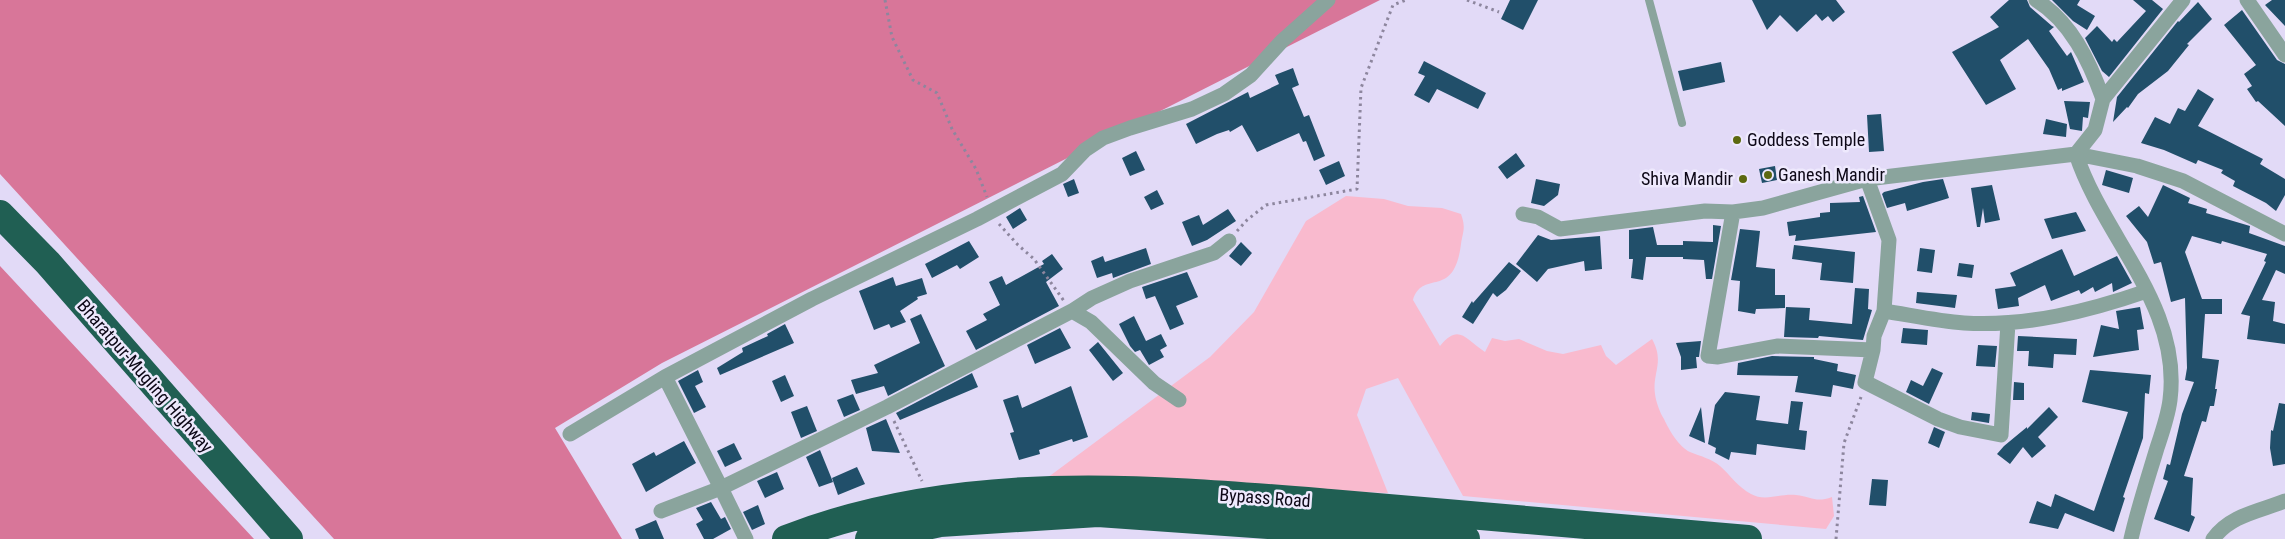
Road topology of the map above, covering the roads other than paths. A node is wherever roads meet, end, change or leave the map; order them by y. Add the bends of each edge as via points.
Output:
1 (1328, 0) edge
2 (1649, 0) edge
3 (2036, 0) edge
4 (2183, 0) edge
5 (2247, 0) edge
6 (2285, 55) edge
7 (2103, 99) junction
8 (1682, 123) dead end
9 (2076, 154) junction
10 (1867, 180) junction
11 (1733, 212) junction
12 (0, 214) edge
13 (1523, 214) dead end
14 (2285, 234) edge
15 (1229, 241) road end
16 (2147, 290) junction
17 (1072, 311) junction
18 (1884, 311) junction
19 (2008, 323) junction
20 (1873, 350) junction
21 (665, 377) junction
22 (1179, 400) dead end
23 (570, 434) dead end
24 (721, 488) junction
25 (2285, 501) edge
26 (661, 511) dead end
27 (929, 521) junction
28 (289, 539) edge
29 (746, 539) edge
30 (786, 539) edge
31 (869, 539) edge
32 (1466, 539) edge
33 (1748, 539) edge
34 (2131, 539) edge
35 (2213, 539) edge

1 - 21 street via 1282,41 1250,76 1224,94 1192,109 1103,138 1085,150 1062,174 812,299
2 - 8 lane
3 - 7 street via 2050,9 2076,40
4 - 7 street
5 - 6 street
7 - 9 street via 2094,130
9 - 10 street
9 - 14 street via 2138,166 2183,181
9 - 16 street via 2085,181
10 - 11 street via 1763,208
10 - 18 street via 1888,240
11 - 13 street via 1705,211 1560,229 1538,217
11 - 20 street via 1708,356 1777,346
12 - 28 highway, Bharatpur-Mugling Highway via 48,263
15 - 17 street via 1214,253 1130,281
16 - 19 street via 2099,307
16 - 34 street via 2162,323 2168,348 2170,401
17 - 22 street via 1091,322 1154,383
17 - 24 street
18 - 19 street via 1963,323
18 - 20 street via 1874,336
19 - 20 street via 2001,435 1938,419 1865,382
21 - 23 street
21 - 24 street
24 - 26 street
24 - 29 street
25 - 35 street via 2251,511
27 - 30 highway, Bypass Road via 873,512
27 - 31 highway, Bypass Road
27 - 32 highway, Bypass Road via 1098,513
27 - 33 highway, Bypass Road via 1009,491 1061,488 1303,501

